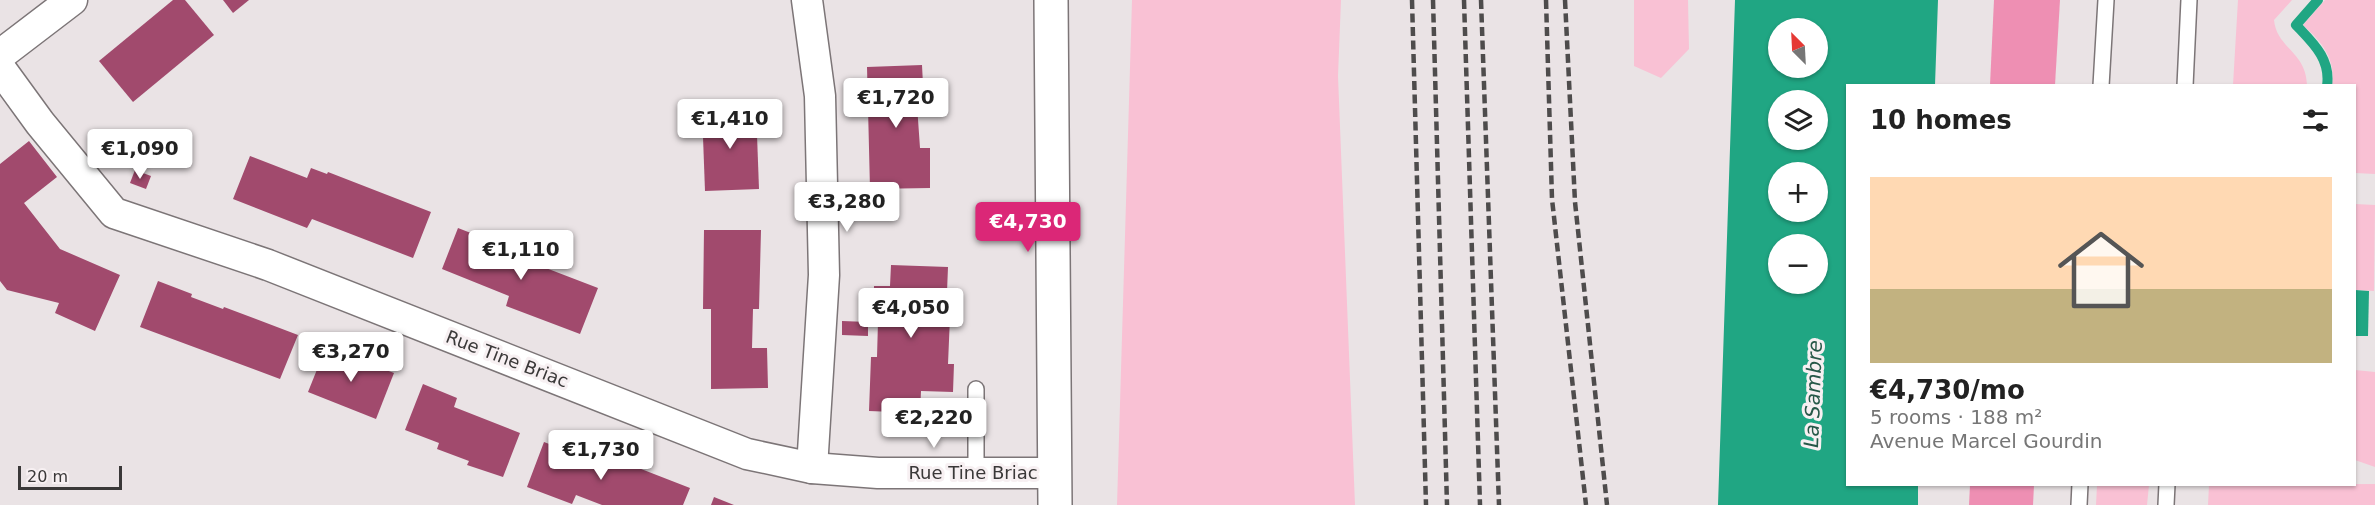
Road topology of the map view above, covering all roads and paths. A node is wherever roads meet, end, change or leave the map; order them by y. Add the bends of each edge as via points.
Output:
1 (72, 0) edge
2 (807, 0) edge
3 (1051, 0) edge
4 (2106, 0) edge
5 (2189, 0) edge
6 (0, 55) edge
7 (0, 68) edge
8 (2101, 84) edge
9 (2185, 84) edge
10 (976, 389) dead end
11 (812, 468) junction
12 (976, 473) junction
13 (2080, 486) edge
14 (2167, 486) edge
15 (1055, 489) edge
16 (2079, 505) edge
17 (2166, 505) edge

1 - 6 street
2 - 11 street via 820,96 824,275
3 - 15 street
4 - 8 lane
5 - 9 lane
7 - 11 street, Rue Tine Briac via 114,213 268,265 747,454
10 - 12 lane
11 - 12 street, Rue Tine Briac
12 - 15 street, Rue Tine Briac
13 - 16 lane
14 - 17 lane

